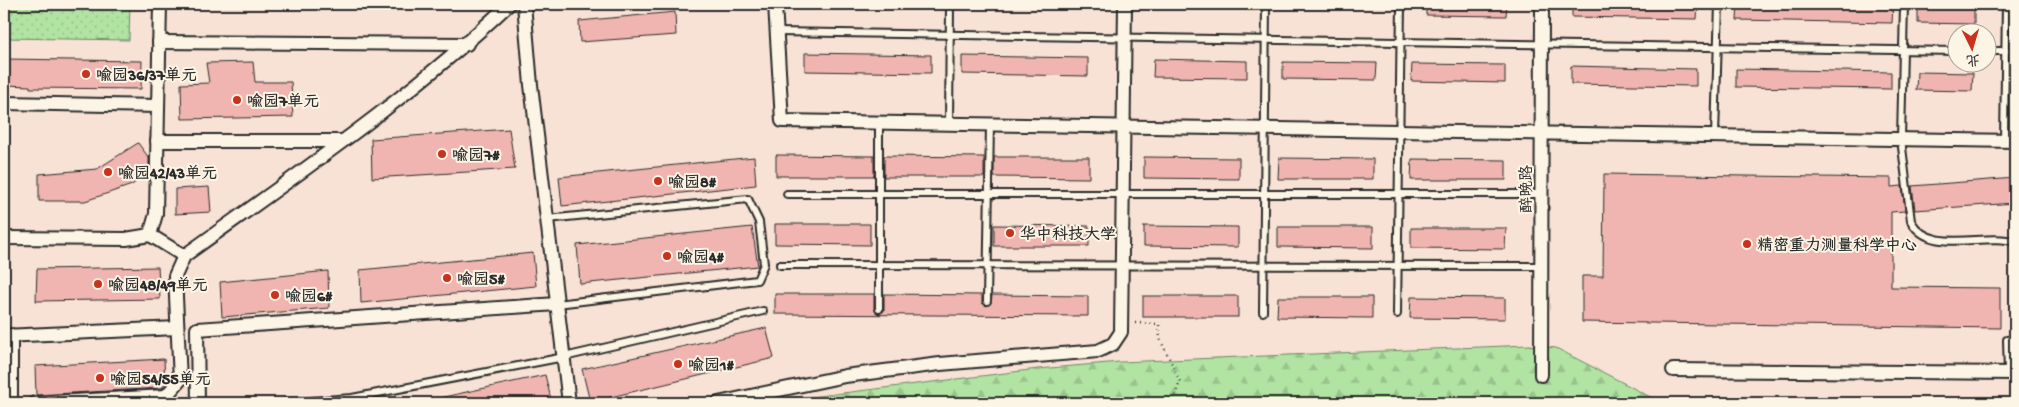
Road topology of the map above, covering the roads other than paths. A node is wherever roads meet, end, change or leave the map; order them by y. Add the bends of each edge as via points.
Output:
1 (160, 4) edge
2 (509, 4) edge
3 (524, 4) edge
4 (775, 4) edge
5 (950, 4) edge
6 (1125, 4) edge
7 (1266, 4) edge
8 (1401, 4) edge
9 (1542, 4) edge
10 (1719, 4) edge
11 (1904, 4) edge
12 (2006, 4) edge
13 (777, 32) junction
14 (950, 34) junction
15 (1125, 37) junction
16 (1266, 39) junction
17 (1401, 41) junction
18 (159, 42) junction
19 (1542, 43) junction
20 (467, 44) junction
21 (1717, 46) junction
22 (1903, 50) junction
23 (1946, 51) edge
24 (1996, 52) edge
25 (2006, 52) junction
26 (4, 103) edge
27 (158, 106) junction
28 (879, 123) junction
29 (949, 124) junction
30 (990, 124) junction
31 (1124, 126) junction
32 (1265, 129) junction
33 (1400, 131) junction
34 (1542, 133) junction
35 (1714, 136) junction
36 (1901, 139) junction
37 (2010, 140) edge
38 (157, 141) junction
39 (342, 141) junction
40 (787, 194) dead end
41 (879, 194) junction
42 (988, 194) junction
43 (1123, 194) junction
44 (1264, 194) junction
45 (1399, 194) junction
46 (1542, 194) junction
47 (547, 219) junction
48 (150, 234) junction
49 (4, 238) edge
50 (2015, 242) edge
51 (184, 256) junction
52 (780, 265) dead end
53 (879, 265) junction
54 (988, 265) junction
55 (1122, 265) junction
56 (1263, 266) junction
57 (1398, 266) junction
58 (1541, 266) junction
59 (987, 301) dead end
60 (557, 304) junction
61 (879, 309) dead end
62 (763, 311) dead end
63 (1263, 312) dead end
64 (1397, 314) dead end
65 (177, 328) junction
66 (7, 336) edge
67 (2015, 338) edge
68 (564, 357) junction
69 (1673, 370) dead end
70 (2011, 373) edge
71 (1541, 375) dead end
72 (11, 403) edge
73 (35, 403) edge
74 (198, 403) edge
75 (282, 403) edge
76 (569, 403) edge
77 (718, 403) edge

1 - 18 street
2 - 20 street
3 - 47 street
4 - 13 street
5 - 14 lane
6 - 15 street
7 - 16 lane
8 - 17 lane
9 - 19 street, 醉晚路
10 - 21 lane
11 - 22 lane
12 - 25 lane
13 - 14 lane
13 - 28 street via 782,121
14 - 15 lane
14 - 29 lane
15 - 16 lane
15 - 31 street
16 - 17 lane
16 - 32 lane
17 - 19 lane
17 - 33 lane
18 - 20 street
18 - 27 street
19 - 21 lane
19 - 34 street, 醉晚路
20 - 39 street
21 - 22 lane
21 - 35 lane
22 - 23 lane
22 - 36 lane
24 - 25 lane
25 - 37 lane
26 - 27 street
27 - 38 street
28 - 29 street
28 - 41 lane
29 - 30 street
30 - 31 street
30 - 42 lane
31 - 32 street
31 - 43 street
32 - 33 street
32 - 44 lane
33 - 34 street
33 - 45 lane
34 - 35 street
34 - 46 street, 醉晚路
35 - 36 street
36 - 37 street
36 - 50 lane via 1909,211 1915,227 1922,234 1940,240
38 - 39 street
38 - 48 street via 156,214
39 - 51 street
40 - 41 lane
41 - 42 lane
41 - 53 lane
42 - 43 lane
42 - 54 lane
43 - 44 lane
43 - 55 street
44 - 45 lane
44 - 56 lane
45 - 46 lane
45 - 57 lane
46 - 58 street, 醉晚路
47 - 60 street
47 - 60 lane via 748,199 760,230 764,264 757,280
48 - 49 street via 126,239
48 - 51 street
51 - 65 street via 175,276
52 - 53 lane
53 - 54 lane
53 - 61 lane
54 - 55 lane
54 - 59 lane
55 - 56 lane
55 - 77 street via 1121,332 1113,344 1098,351 940,364 844,376
56 - 57 lane
56 - 63 lane
57 - 58 lane
57 - 64 lane
58 - 71 street, 醉晚路
60 - 68 street
60 - 74 street via 197,329
62 - 68 lane
65 - 66 street
65 - 73 street via 180,380 166,396
66 - 72 street
67 - 70 lane via 2007,340
68 - 75 lane via 352,398
68 - 76 street
69 - 70 street

